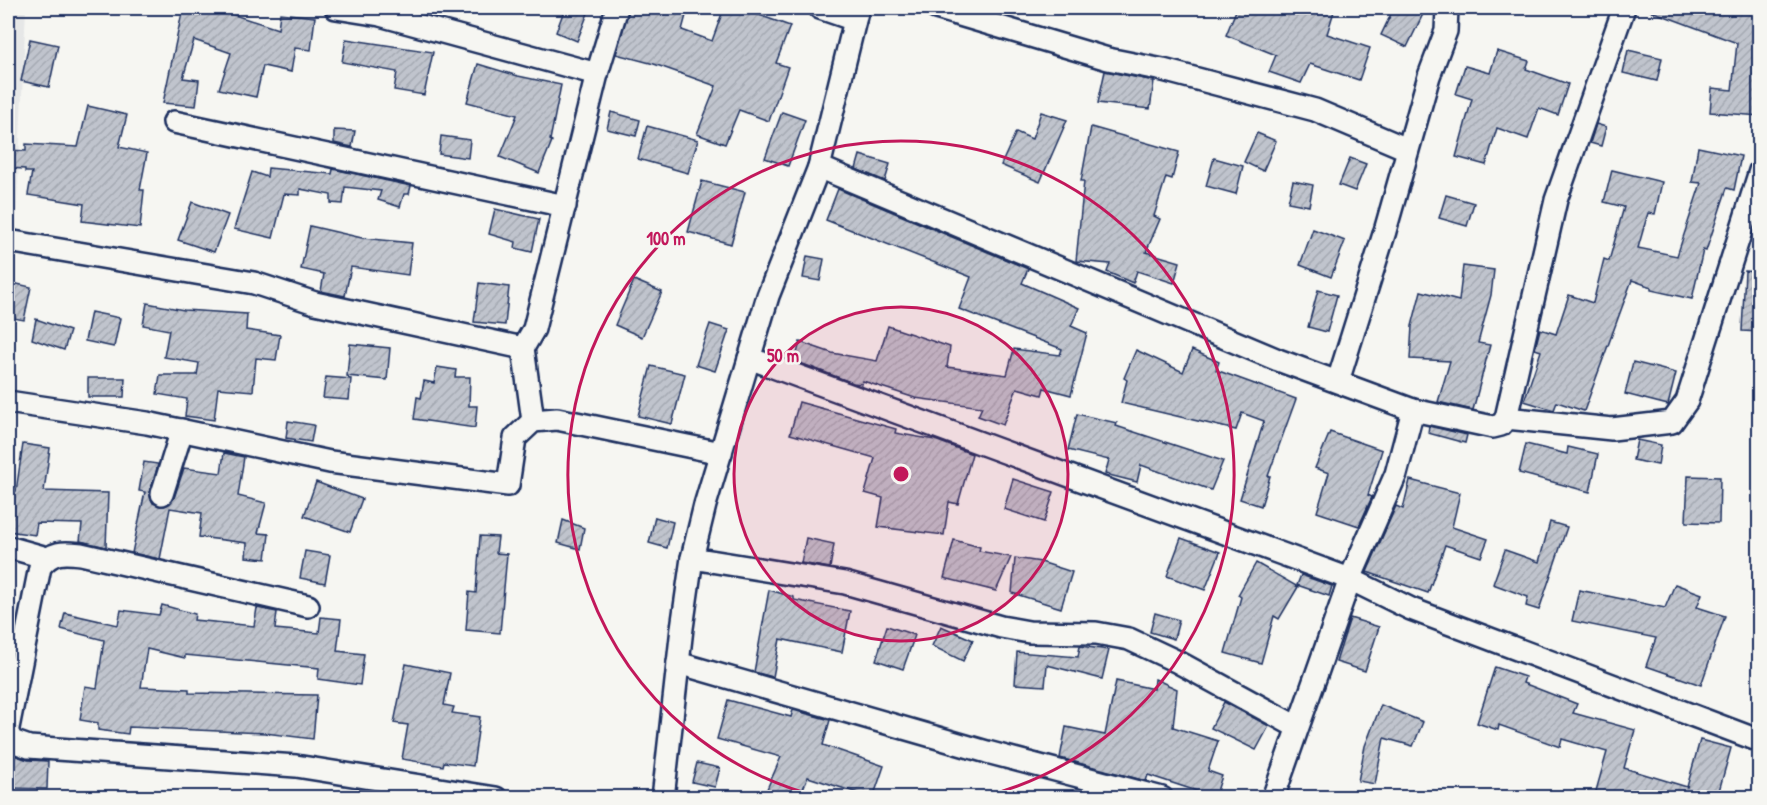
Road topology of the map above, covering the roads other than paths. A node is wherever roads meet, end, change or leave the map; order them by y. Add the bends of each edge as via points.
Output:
1 (336, 8) edge
2 (617, 8) edge
3 (820, 8) edge
4 (936, 8) edge
5 (1447, 8) edge
6 (1624, 8) edge
7 (857, 14) edge
8 (597, 74) junction
9 (174, 122) dead end
10 (1407, 149) junction
11 (819, 167) junction
12 (1760, 171) edge
13 (565, 206) junction
14 (8, 241) edge
15 (523, 348) junction
16 (749, 358) junction
17 (1338, 381) junction
18 (8, 402) edge
19 (1413, 410) junction
20 (1506, 417) junction
21 (533, 421) junction
22 (182, 430) junction
23 (721, 453) junction
24 (162, 494) dead end
25 (8, 547) edge
26 (47, 558) junction
27 (692, 558) junction
28 (1350, 579) junction
29 (308, 606) dead end
30 (678, 663) junction
31 (1297, 727) junction
32 (8, 728) edge
33 (8, 733) edge
34 (1760, 741) edge
35 (496, 798) edge
36 (663, 798) edge
37 (1162, 798) edge
38 (1273, 798) edge

1 - 8 street via 380,15
2 - 8 street
3 - 7 street
4 - 10 street via 1108,59 1315,110
5 - 10 street via 1446,31
6 - 20 street via 1556,200
7 - 11 street
8 - 13 street
9 - 13 street
10 - 17 street
11 - 16 street via 768,296
11 - 17 street via 1278,360
12 - 20 street via 1687,400 1672,422 1612,429
13 - 15 street via 534,329
14 - 15 street via 254,283 315,303
15 - 21 street
16 - 23 street
16 - 28 street
17 - 19 street
18 - 22 street
19 - 20 street via 1492,428
19 - 28 street via 1396,474
21 - 22 street via 515,438 508,485 330,462
21 - 23 street via 557,419
22 - 24 street
23 - 27 street
25 - 26 street
26 - 29 street via 60,552 81,554
26 - 32 street via 40,567 34,591
27 - 30 street
27 - 31 street via 845,583 1001,627 1129,639
28 - 31 street
28 - 34 street via 1411,609
30 - 36 street
30 - 37 street via 987,753
31 - 38 street
33 - 35 street via 12,741 29,747 296,766

